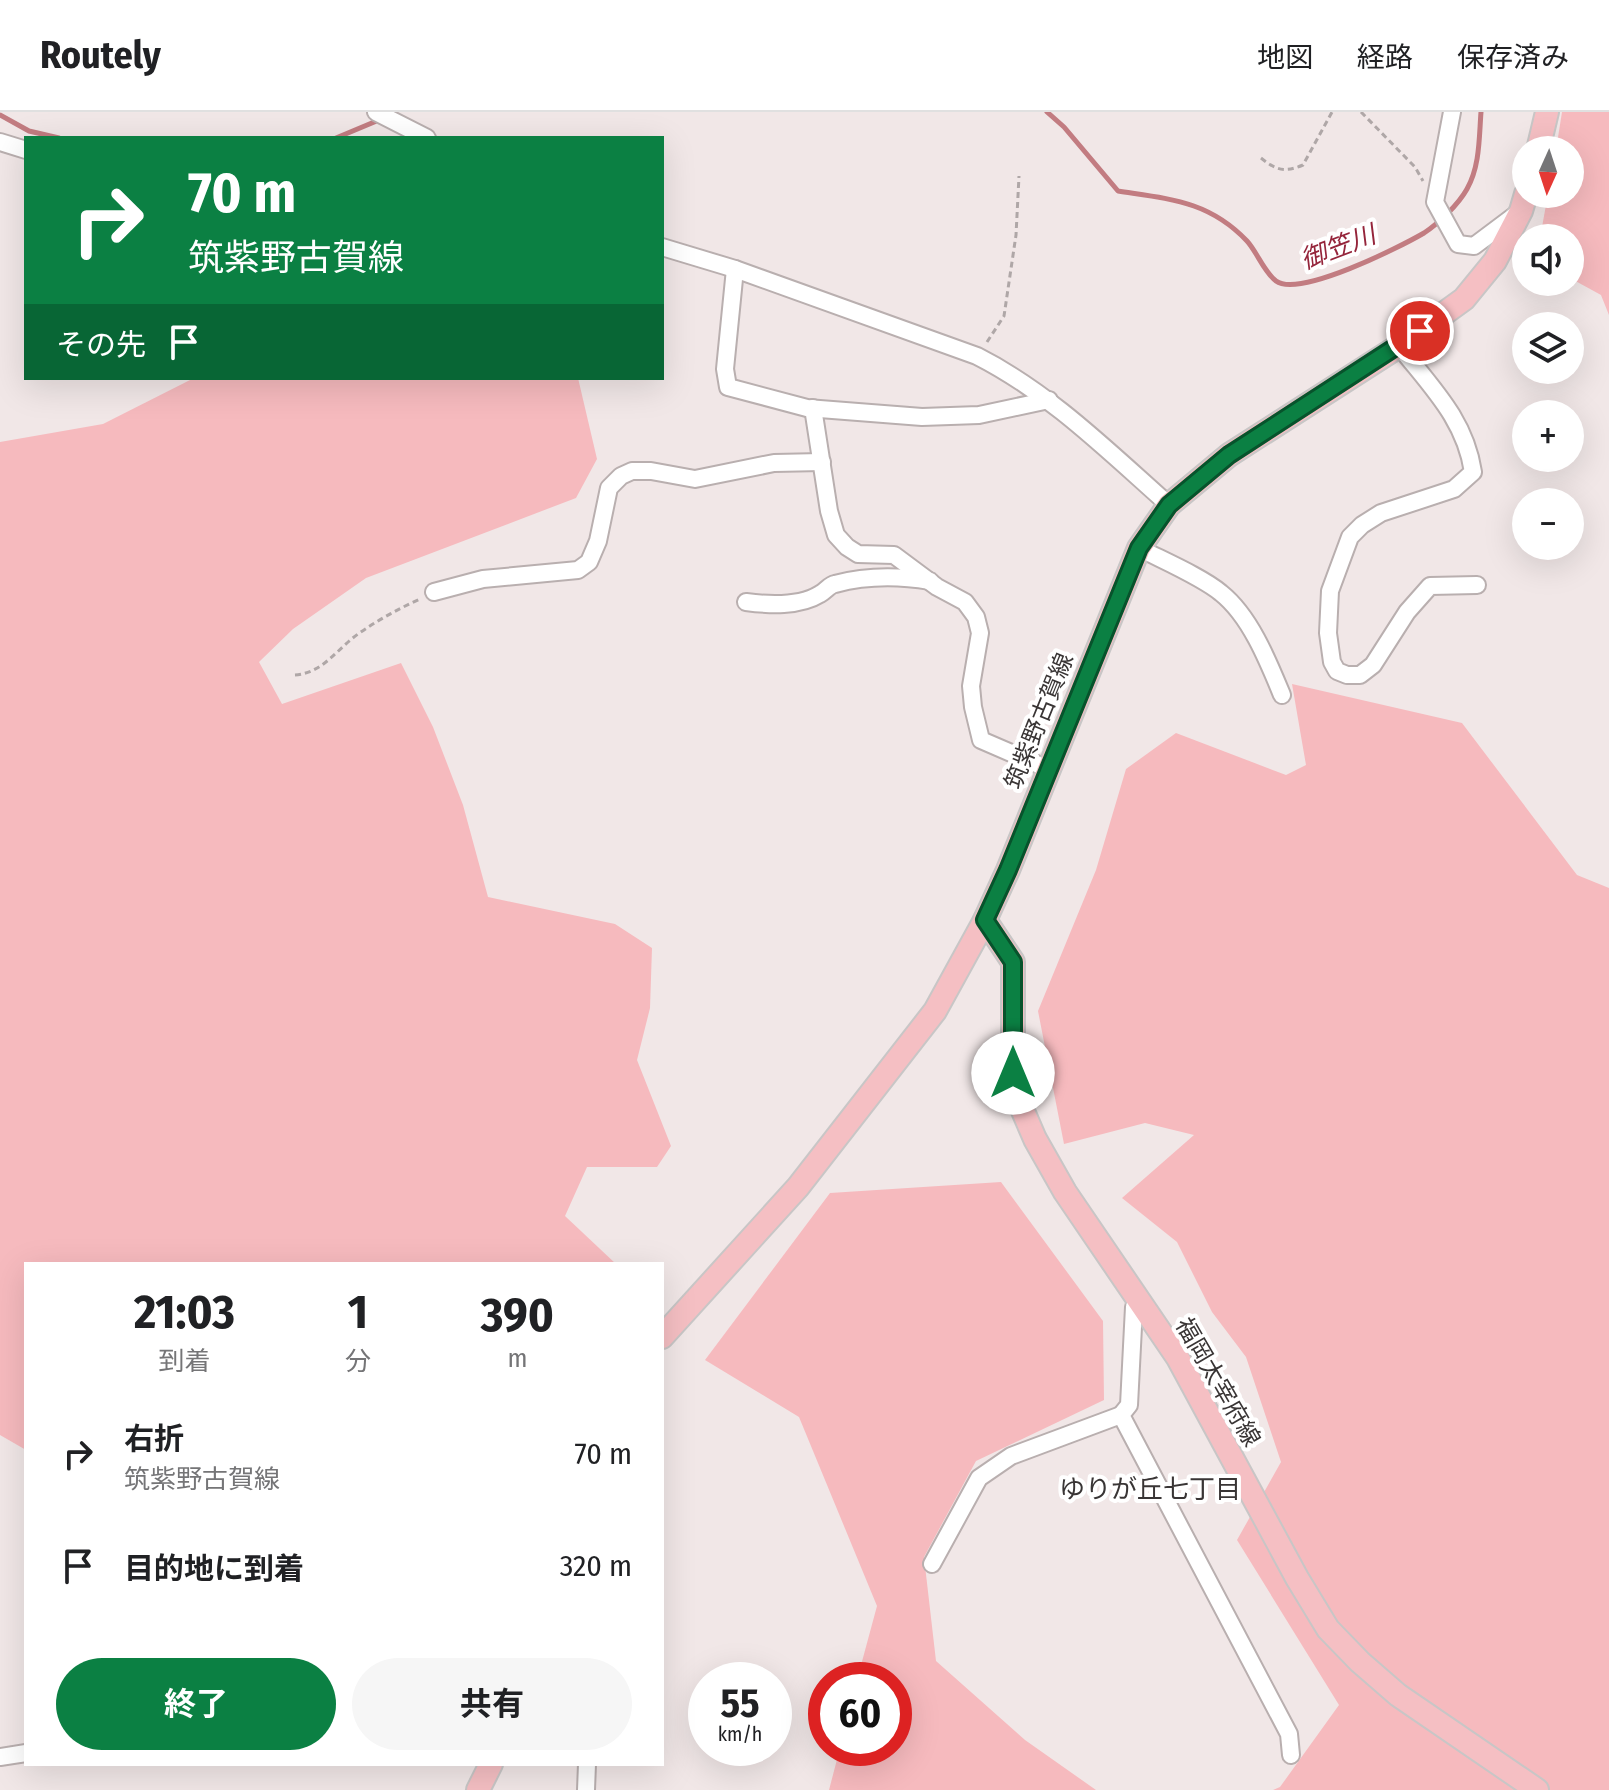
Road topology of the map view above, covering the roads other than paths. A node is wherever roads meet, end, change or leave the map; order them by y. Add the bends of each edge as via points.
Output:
1 (376, 112) edge
2 (1452, 112) edge
3 (1547, 112) edge
4 (0, 135) edge
5 (423, 136) edge
6 (1541, 136) edge
7 (14, 146) edge
8 (1517, 208) edge
9 (1521, 208) edge
10 (664, 248) edge
11 (735, 269) junction
12 (1399, 346) junction
13 (1049, 400) junction
14 (813, 408) junction
15 (822, 462) junction
16 (1169, 505) junction
17 (1139, 548) junction
18 (931, 582) junction
19 (1477, 585) dead end
20 (434, 592) road end
21 (746, 602) dead end
22 (1282, 695) dead end
23 (1048, 769) junction
24 (985, 920) junction
25 (1140, 1300) junction
26 (664, 1335) edge
27 (1121, 1415) junction
28 (932, 1564) dead end
29 (24, 1753) edge
30 (1291, 1755) dead end
31 (0, 1757) edge
32 (490, 1766) edge
33 (587, 1766) edge
34 (478, 1790) edge
35 (586, 1790) edge
36 (1537, 1790) edge

1 - 5 street
2 - 8 street via 1436,205 1458,244 1474,246
3 - 6 main road
4 - 7 street
9 - 12 main road, 筑紫野古賀線 via 1495,261 1464,299
10 - 11 street
11 - 13 street via 977,356
11 - 14 street via 725,369 728,387
12 - 16 main road, 筑紫野古賀線 via 1229,455
12 - 19 street via 1457,420 1473,472 1454,489 1381,513 1350,537 1330,591 1328,633 1337,671 1360,675 1373,665 1430,586
13 - 14 street via 979,415 936,417
13 - 16 street
14 - 15 street
15 - 18 street via 836,535 858,554 894,555
15 - 20 street via 774,463 695,479 632,471 609,488 598,541 589,562 578,570 483,579
16 - 17 main road, 筑紫野古賀線
17 - 22 street via 1222,593 1264,652
17 - 23 main road, 筑紫野古賀線
18 - 21 street via 884,578 832,584 819,595 773,606
18 - 23 street via 965,602 976,617 980,633 971,686 981,740
23 - 24 main road, 筑紫野古賀線
24 - 25 main road, 福岡太宰府線 via 1013,962 1013,1073 1025,1115 1065,1192
24 - 26 main road, 筑紫野古賀線 via 935,1011 874,1092 798,1187
25 - 27 street via 1134,1307 1129,1405
25 - 36 main road, 福岡太宰府線 via 1178,1358 1328,1629 1398,1695
27 - 28 street via 1011,1456 979,1478
27 - 30 street via 1289,1734
29 - 31 street
32 - 34 main road
33 - 35 street

